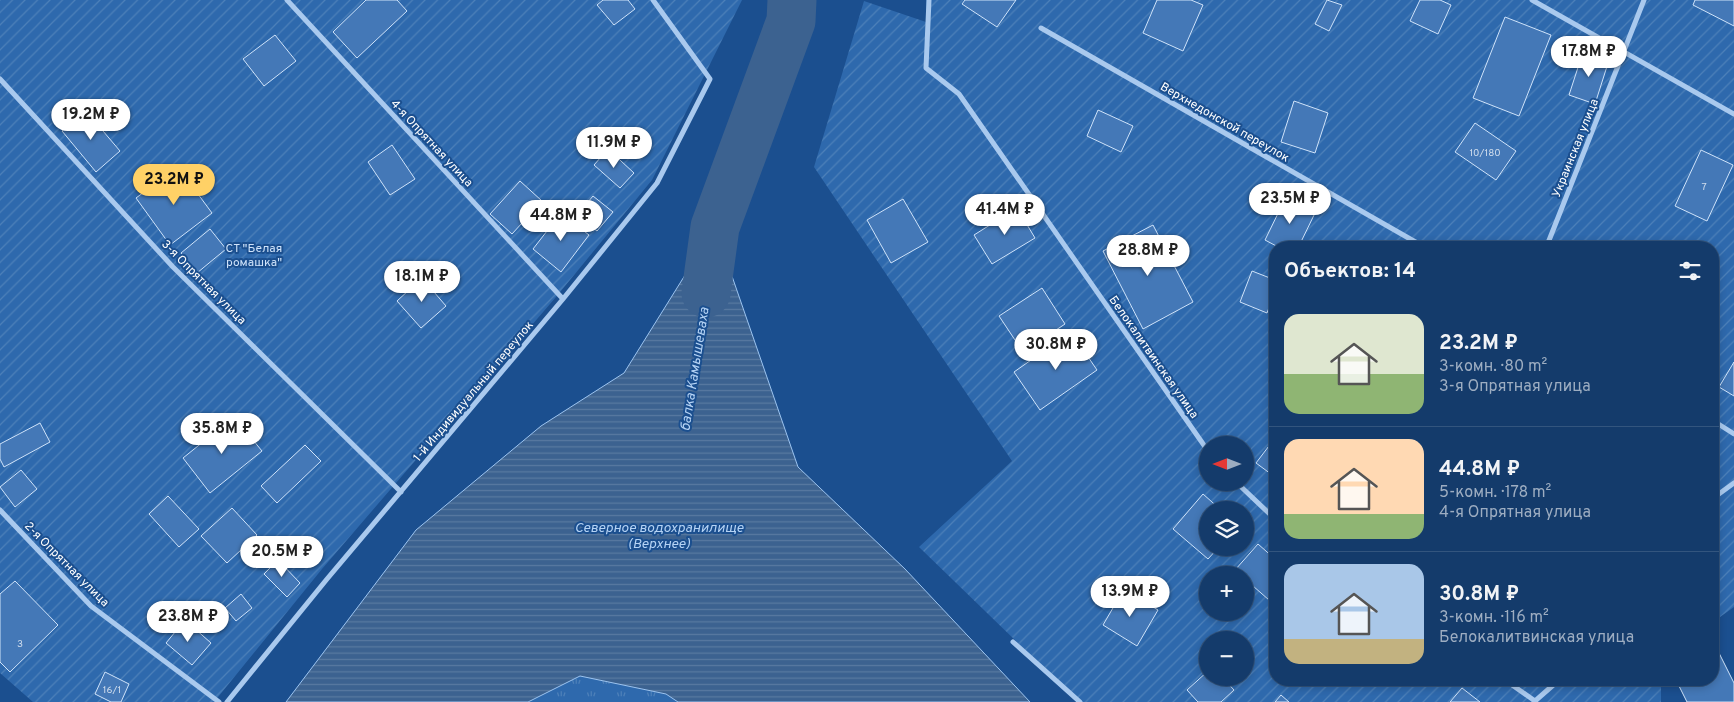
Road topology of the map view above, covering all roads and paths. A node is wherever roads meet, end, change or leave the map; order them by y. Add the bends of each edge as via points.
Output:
1 (287, 0) edge
2 (653, 0) edge
3 (929, 0) edge
4 (1532, 0) edge
5 (1644, 0) edge
6 (1041, 28) dead end
7 (1625, 51) junction
8 (0, 79) edge
9 (1734, 114) edge
10 (1414, 241) edge
11 (1549, 241) edge
12 (563, 299) junction
13 (1719, 424) edge
14 (1734, 434) edge
15 (1199, 438) edge
16 (1734, 484) edge
17 (1245, 491) edge
18 (401, 492) junction
19 (1719, 494) edge
20 (0, 510) edge
21 (1269, 513) edge
22 (1013, 642) dead end
23 (1513, 686) edge
24 (1552, 686) edge
25 (219, 702) edge
26 (227, 702) edge
27 (1080, 702) edge
28 (1534, 702) edge

1 - 12 street, 4-я Опрятная улица
2 - 12 street, 1-й Индивидуальный переулок via 710,79 657,183
3 - 15 street, Белокалитвинская улица via 926,68 959,94
4 - 7 street
5 - 7 street, Украинская улица
6 - 10 street, Верхнедонской переулок
7 - 9 street
7 - 11 street, Украинская улица
8 - 18 street, 3-я Опрятная улица via 173,267
12 - 18 street, 1-й Индивидуальный переулок
13 - 14 street
16 - 19 street
17 - 21 street
18 - 26 street, 1-й Индивидуальный переулок
20 - 25 street, 2-я Опрятная улица via 91,606
22 - 27 street
23 - 28 street
24 - 28 street

